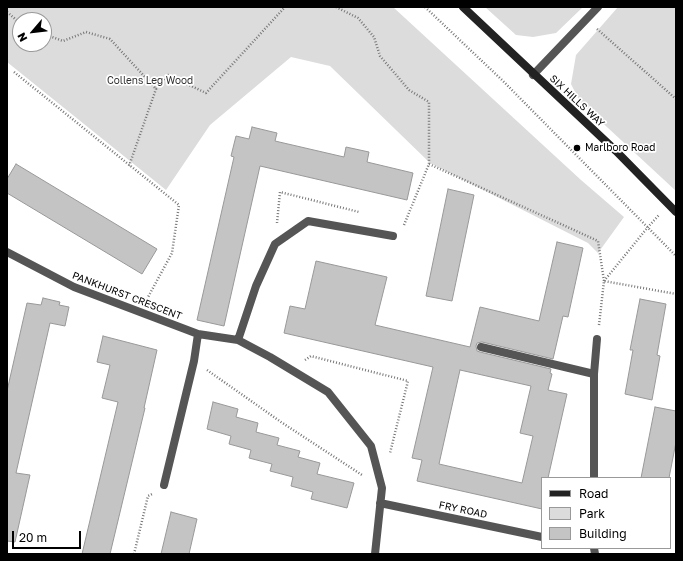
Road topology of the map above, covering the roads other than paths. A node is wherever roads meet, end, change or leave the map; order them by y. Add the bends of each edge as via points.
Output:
1 (463, 7) edge
2 (598, 7) edge
3 (533, 75) junction
4 (676, 212) edge
5 (393, 236) road end
6 (8, 255) edge
7 (198, 334) junction
8 (597, 339) road end
9 (238, 340) junction
10 (481, 347) dead end
11 (594, 374) junction
12 (594, 477) edge
13 (164, 486) road end
14 (380, 503) junction
15 (541, 537) edge
16 (375, 554) edge

1 - 3 street, SIX HILLS WAY
2 - 3 street
3 - 4 street, SIX HILLS WAY via 616,151
5 - 9 street via 308,221 275,244 256,286
6 - 7 street, PANKHURST CRESCENT via 74,287
7 - 9 street, PANKHURST CRESCENT
7 - 13 street
8 - 11 street
9 - 14 street, PANKHURST CRESCENT via 328,392 371,446 382,488
10 - 11 street
11 - 12 street
14 - 15 street, FRY ROAD
14 - 16 street, PANKHURST CRESCENT

